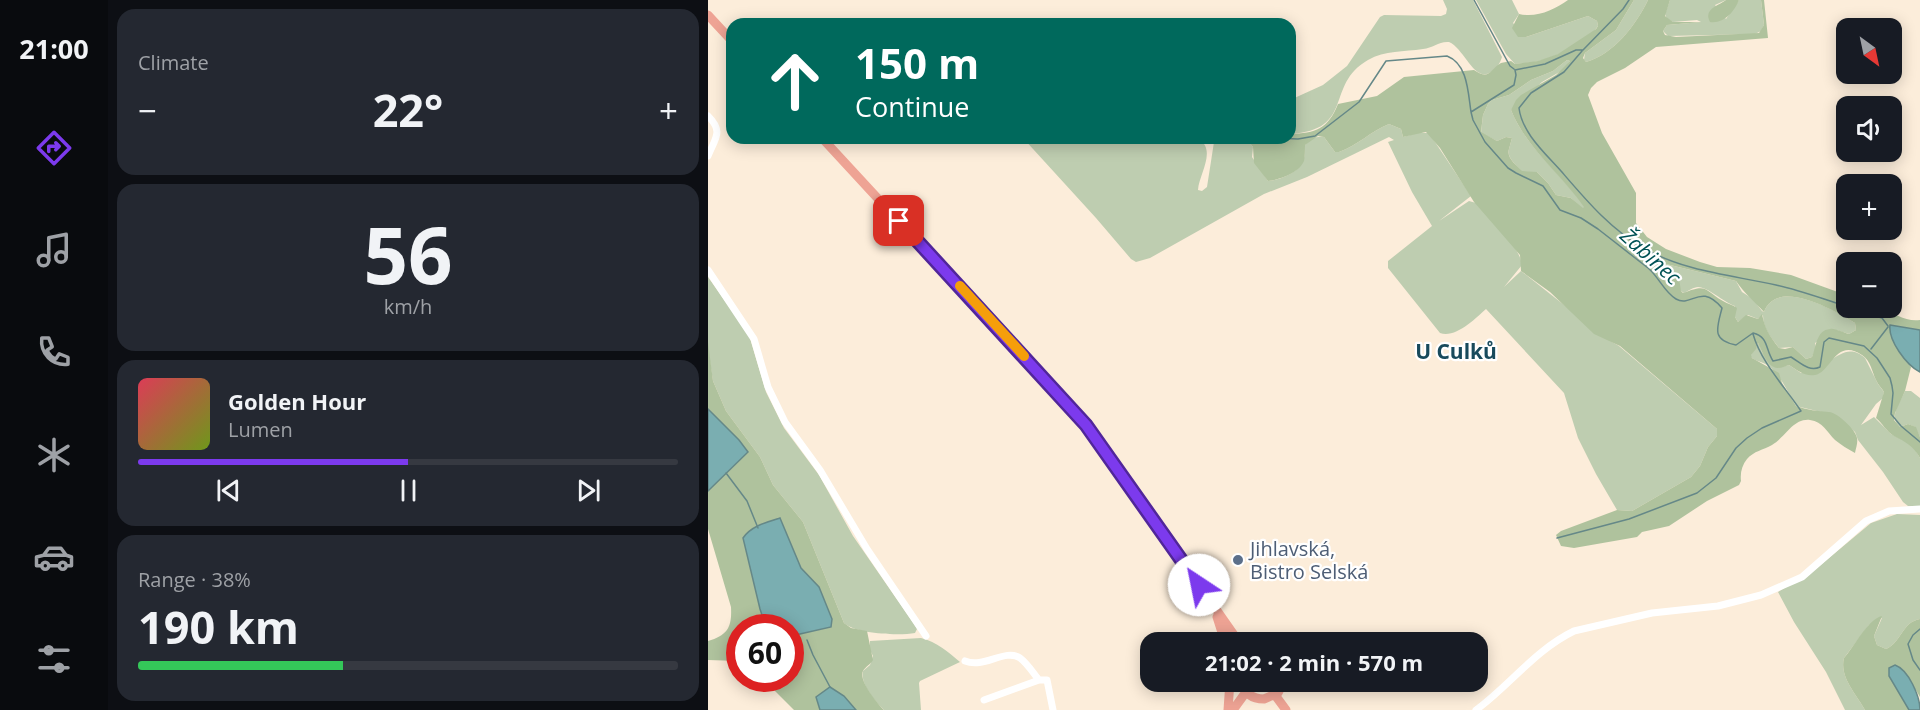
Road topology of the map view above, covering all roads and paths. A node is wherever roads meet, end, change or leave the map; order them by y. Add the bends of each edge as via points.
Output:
1 (708, 15) edge
2 (726, 34) edge
3 (708, 116) edge
4 (828, 144) edge
5 (708, 156) edge
6 (708, 270) edge
7 (1920, 509) edge
8 (1208, 599) junction
9 (1222, 632) edge
10 (1232, 632) edge
11 (926, 636) dead end
12 (965, 661) dead end
13 (1039, 680) junction
14 (1229, 692) edge
15 (1246, 692) joint
16 (1278, 692) edge
17 (1275, 695) junction
18 (984, 699) dead end
19 (1053, 710) edge
20 (1228, 710) edge
21 (1233, 710) edge
22 (1286, 710) edge
23 (1476, 710) edge

1 - 2 main road
3 - 5 street via 717,135
4 - 8 main road via 1086,425
6 - 11 street via 754,339 768,387 785,422
7 - 23 street via 1889,511 1866,521 1802,577 1761,595 1574,631 1538,654 1496,696
8 - 9 main road
8 - 10 main road
12 - 13 street via 979,663 1013,655
13 - 18 street
13 - 19 street via 1047,680
14 - 20 main road
15 - 17 main road via 1260,699
15 - 21 main road
16 - 17 main road
17 - 22 main road

